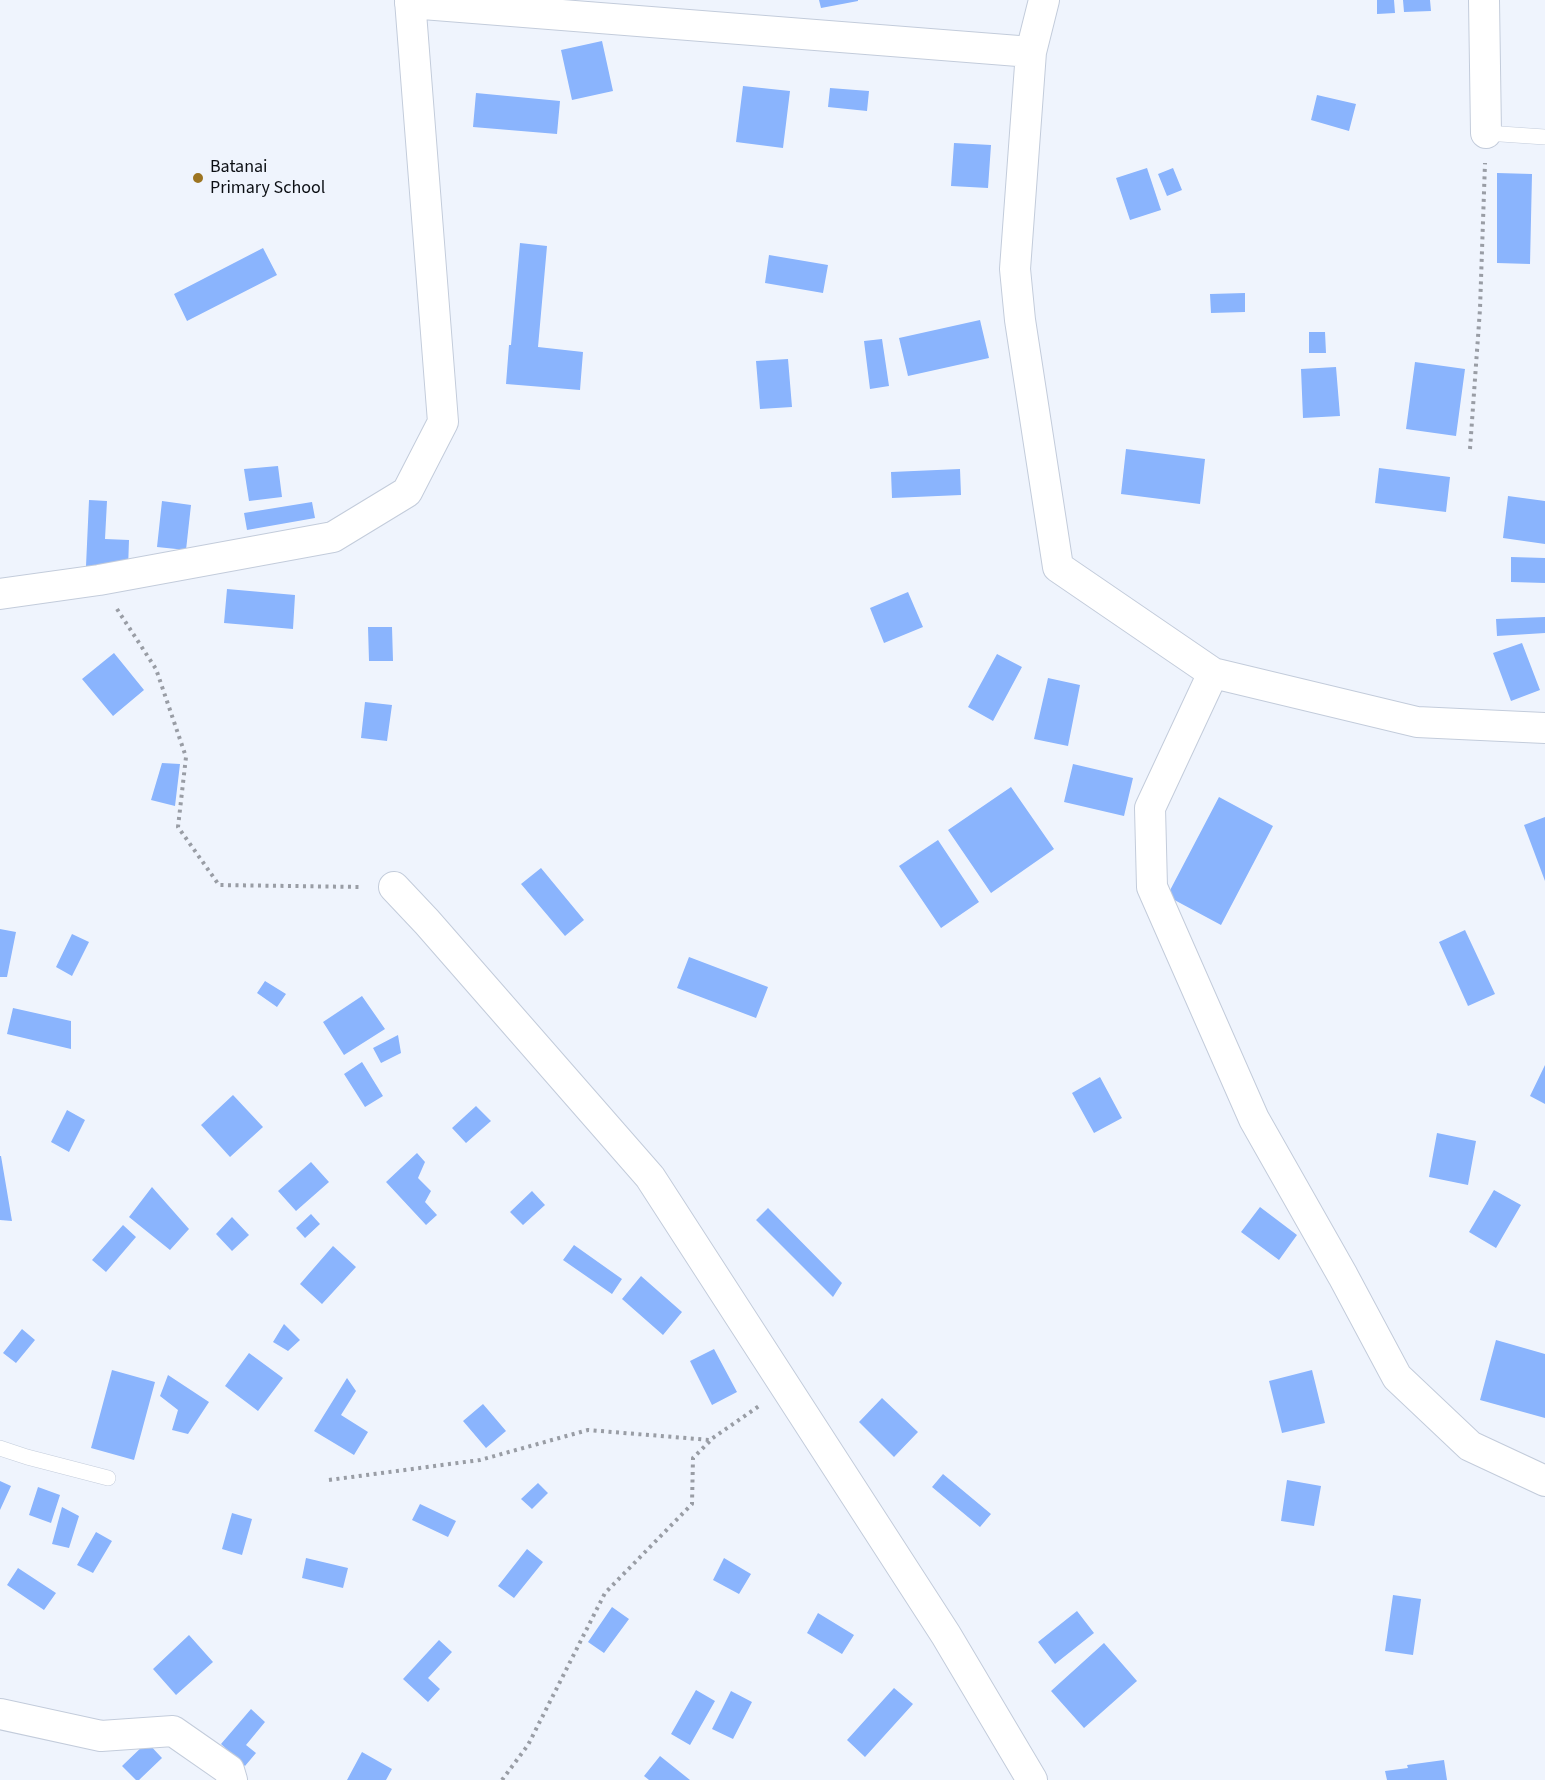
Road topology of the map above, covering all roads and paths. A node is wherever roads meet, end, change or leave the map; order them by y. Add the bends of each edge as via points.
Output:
1 (1044, 0) edge
2 (1484, 0) edge
3 (410, 2) edge
4 (1031, 52) junction
5 (1486, 133) junction
6 (1545, 137) edge
7 (1470, 449) dead end
8 (99, 580) junction
9 (0, 594) edge
10 (1213, 673) junction
11 (1545, 728) edge
12 (394, 887) joint
13 (785, 1387) junction
14 (713, 1438) junction
15 (0, 1448) edge
16 (108, 1478) dead end
17 (330, 1480) dead end
18 (1545, 1481) edge
19 (0, 1714) edge
20 (232, 1780) edge
21 (502, 1780) edge
22 (1032, 1780) edge

1 - 4 street
2 - 5 street
3 - 4 street
3 - 8 street via 443,422 407,492 333,537
4 - 10 street via 1016,269 1020,320 1058,567
5 - 6 lane
5 - 7 path
8 - 9 street
8 - 12 path via 156,669 186,757 178,827 219,885
10 - 11 street via 1417,722
10 - 18 street via 1150,808 1152,887 1254,1119 1397,1377 1470,1446
12 - 13 street via 650,1177
13 - 14 path
13 - 22 street via 946,1635
14 - 17 path via 588,1430 480,1460
14 - 21 path via 693,1458 692,1504 605,1593 528,1745
15 - 16 lane
19 - 20 street via 101,1736 173,1731 229,1770

